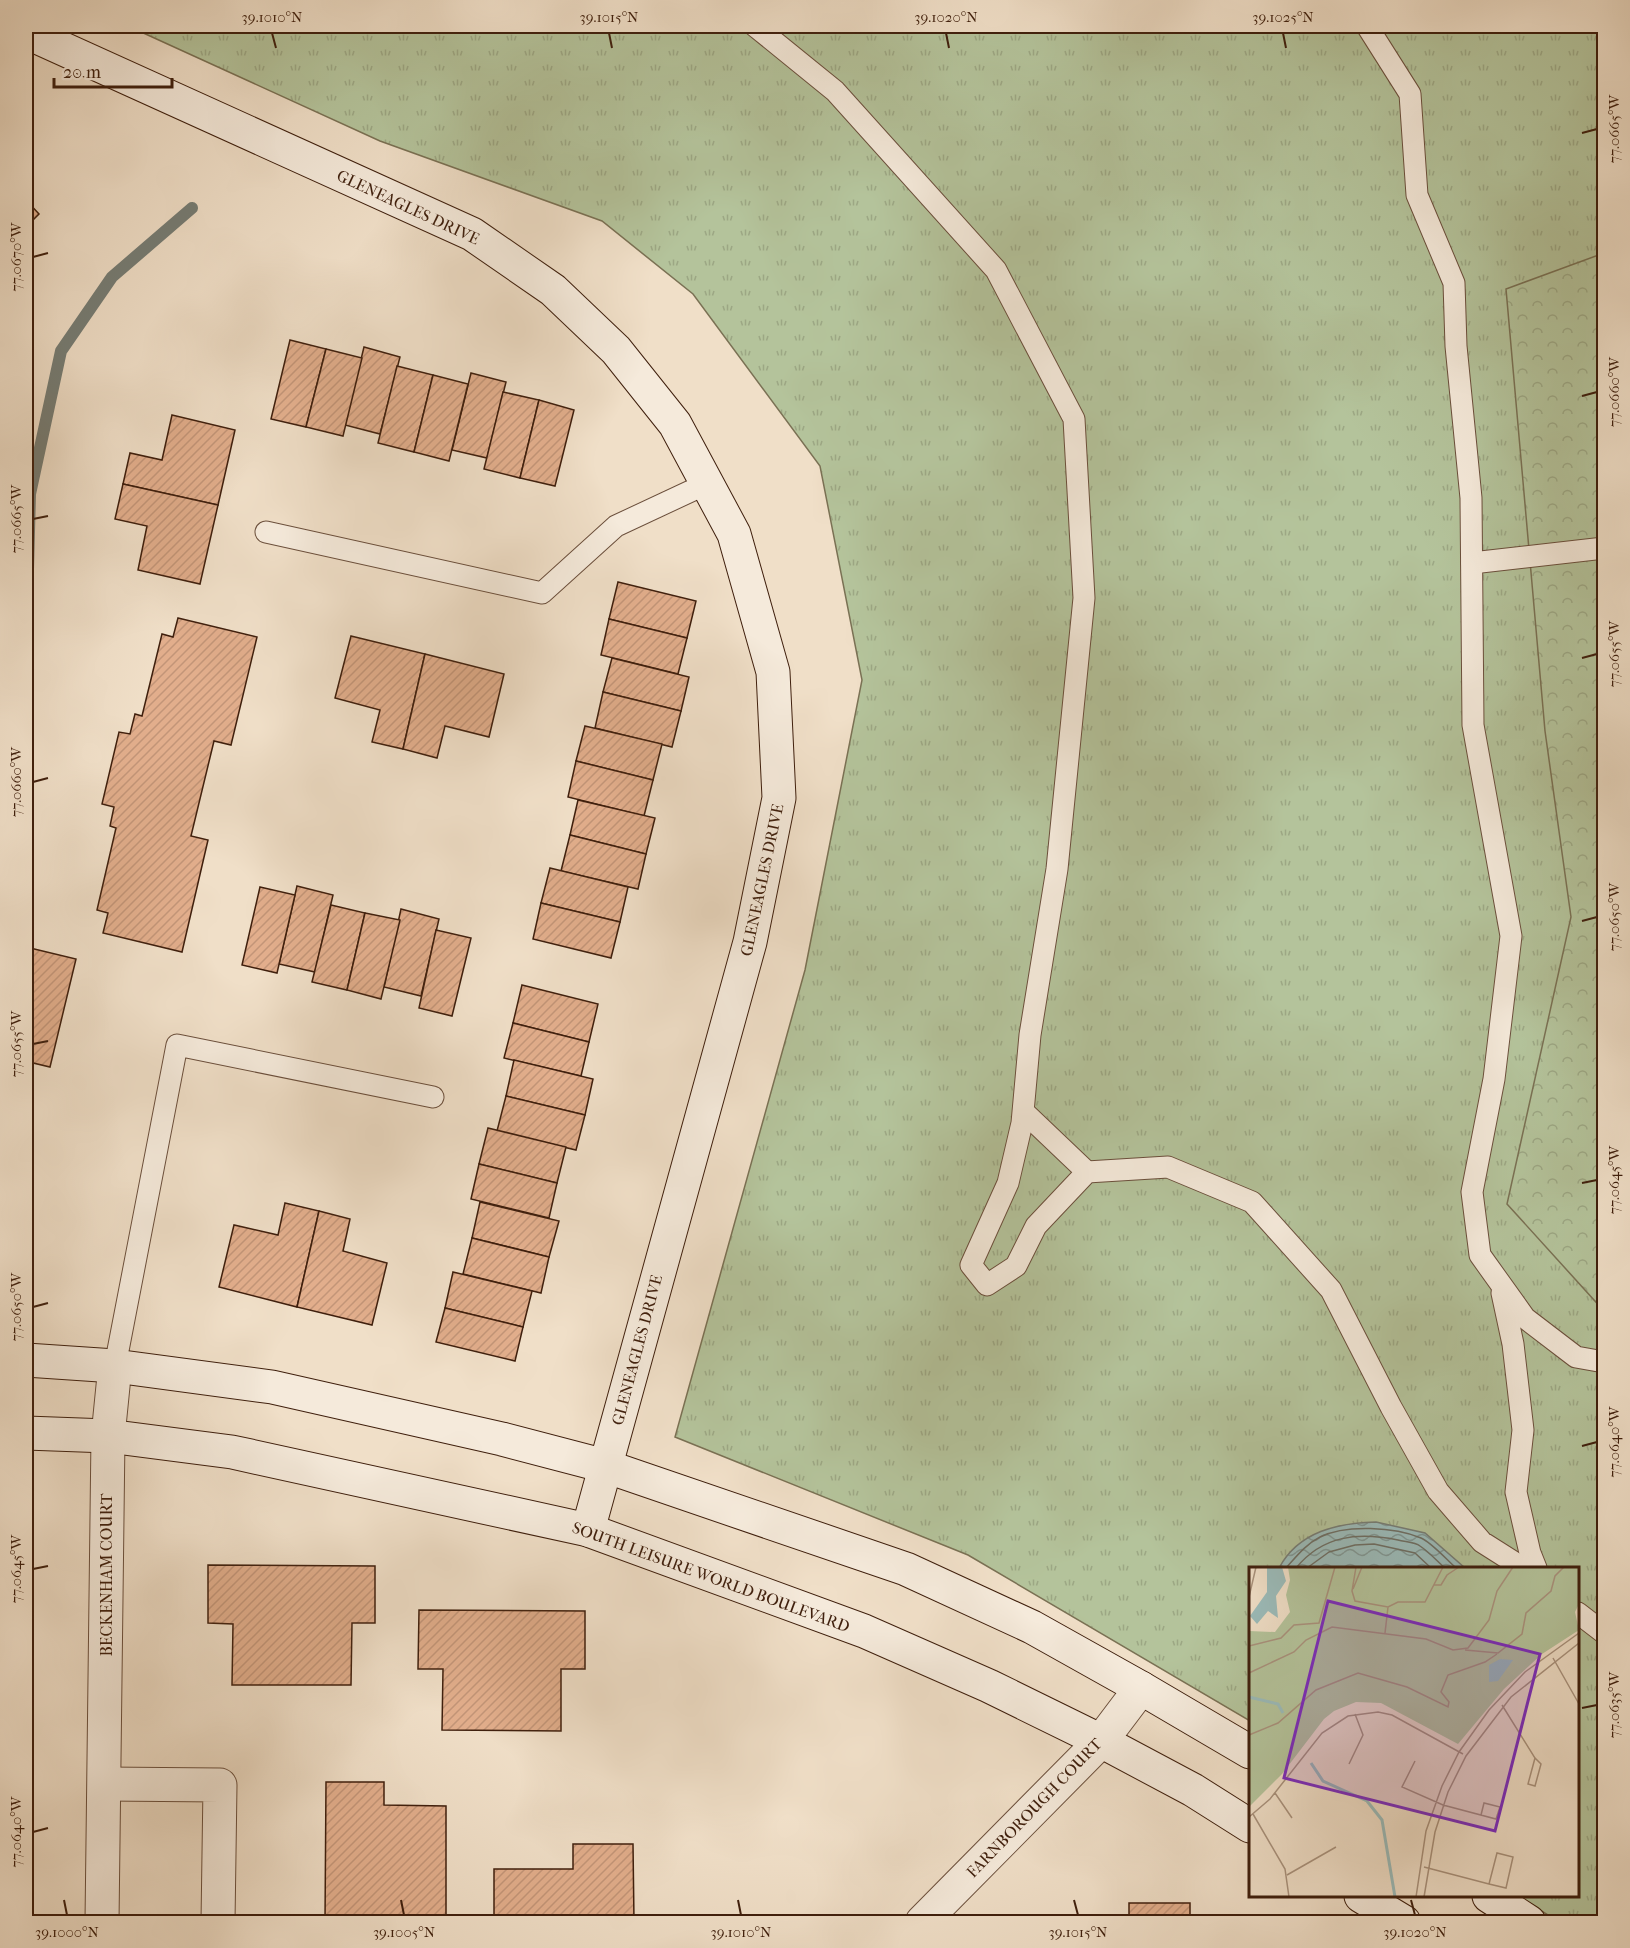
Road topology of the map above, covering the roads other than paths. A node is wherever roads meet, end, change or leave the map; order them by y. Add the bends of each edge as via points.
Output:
1 (755, 26) edge
2 (1367, 26) edge
3 (26, 32) edge
4 (708, 483) junction
5 (266, 532) dead end
6 (1605, 548) edge
7 (1472, 563) junction
8 (433, 1097) dead end
9 (1023, 1112) junction
10 (1088, 1172) junction
11 (1500, 1283) junction
12 (26, 1360) edge
13 (1605, 1362) edge
14 (115, 1366) junction
15 (26, 1433) edge
16 (108, 1436) junction
17 (606, 1466) junction
18 (588, 1530) junction
19 (1520, 1567) edge
20 (1535, 1567) edge
21 (1579, 1614) edge
22 (1605, 1633) edge
23 (1141, 1688) junction
24 (1101, 1741) junction
25 (1249, 1751) edge
26 (105, 1784) junction
27 (1249, 1825) edge
28 (1363, 1897) edge
29 (1490, 1897) edge
30 (102, 1923) edge
31 (218, 1923) edge
32 (922, 1923) edge
33 (1404, 1923) edge
34 (1529, 1923) edge

1 - 9 lane via 835,91 996,270 1074,419 1084,598 1057,869 1030,1035
2 - 7 lane via 1410,94 1417,195 1454,283 1471,498
3 - 4 street, GLENEAGLES DRIVE via 472,234 553,290 616,350 675,424
4 - 5 lane via 616,526 542,593
4 - 17 street, GLENEAGLES DRIVE via 734,534 774,672 779,798 750,942
6 - 7 lane
7 - 11 lane via 1473,725 1511,936 1494,1079 1472,1192 1480,1255
8 - 14 lane via 177,1045
9 - 10 lane
9 - 10 lane via 1008,1183 971,1265 987,1285 1016,1266 1036,1226
10 - 19 lane via 1168,1167 1252,1203 1331,1290 1438,1491 1482,1542
11 - 13 lane via 1525,1318 1576,1357
11 - 20 lane via 1513,1344 1523,1430 1516,1492
12 - 14 street
14 - 16 street, BECKENHAM COURT
14 - 17 street via 272,1387
15 - 16 street, SOUTH LEISURE WORLD BOULEVARD
16 - 18 street, SOUTH LEISURE WORLD BOULEVARD via 232,1452
16 - 26 street, BECKENHAM COURT
17 - 18 street, GLENEAGLES DRIVE
17 - 23 street via 906,1569 1032,1627
18 - 24 street, SOUTH LEISURE WORLD BOULEVARD via 864,1631
21 - 22 lane
23 - 24 street, FARNBOROUGH COURT
23 - 25 street
24 - 27 street, SOUTH LEISURE WORLD BOULEVARD
24 - 32 street, FARNBOROUGH COURT
26 - 30 street, BECKENHAM COURT
26 - 31 street via 220,1785
28 - 33 street
29 - 34 street

